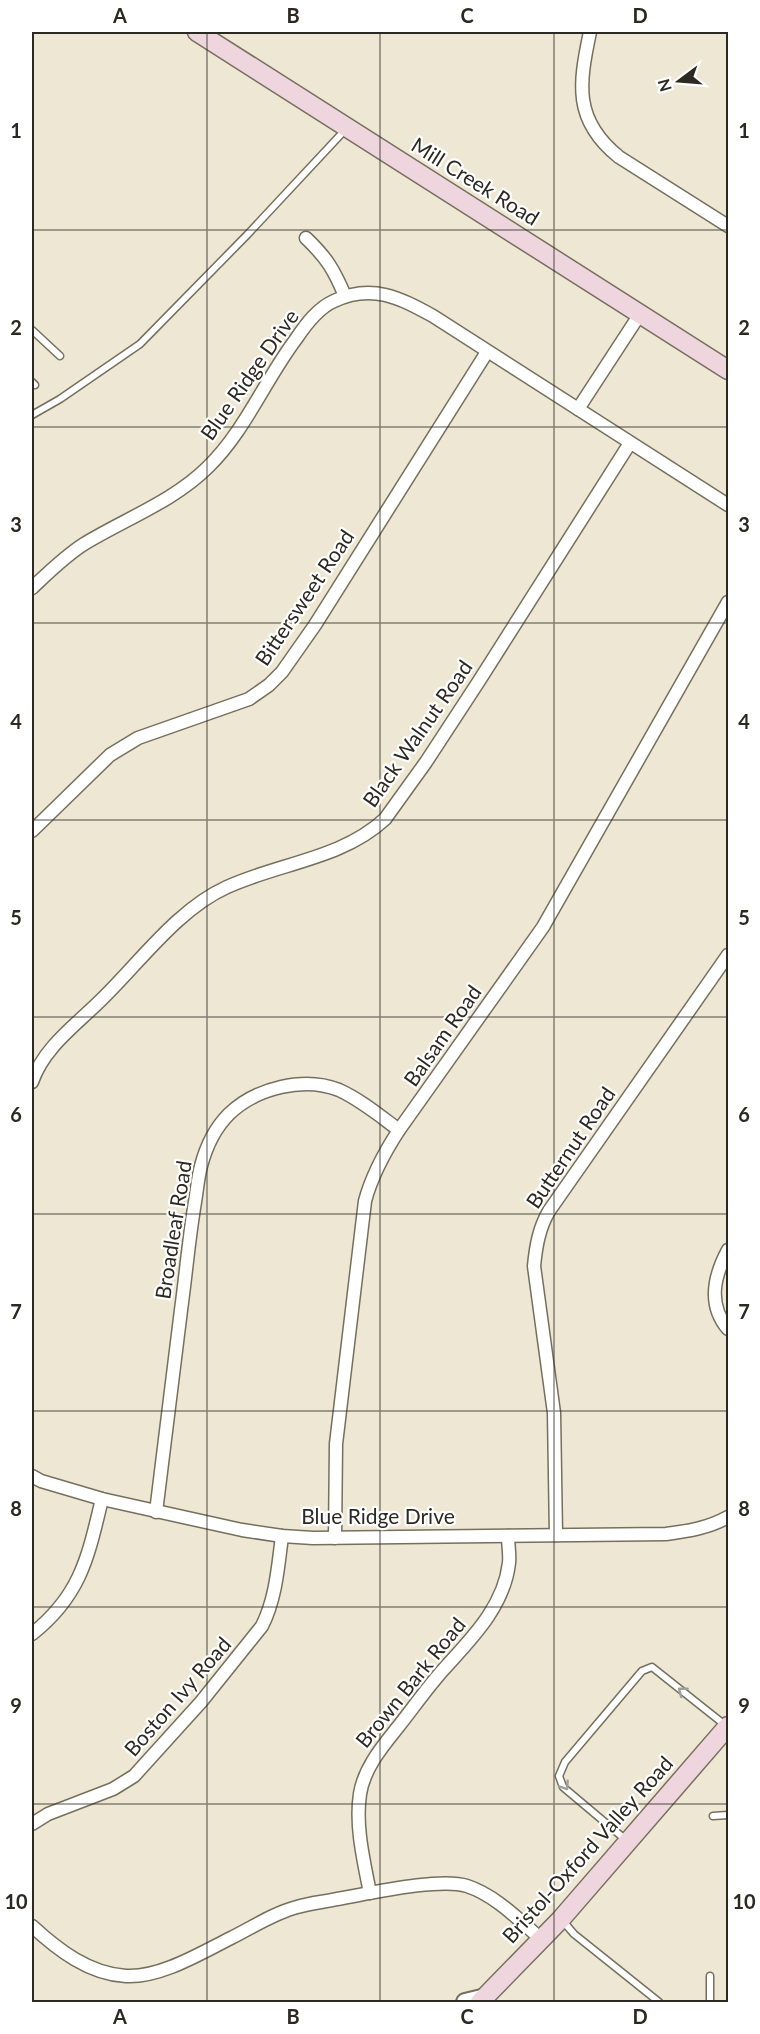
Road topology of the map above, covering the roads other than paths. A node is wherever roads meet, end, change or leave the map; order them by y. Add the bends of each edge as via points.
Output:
1 (197, 32) edge
2 (590, 32) edge
3 (347, 127) junction
4 (729, 226) edge
5 (306, 238) dead end
6 (345, 296) junction
7 (640, 314) junction
8 (32, 330) edge
9 (487, 352) junction
10 (60, 356) dead end
11 (729, 370) edge
12 (578, 409) junction
13 (32, 415) edge
14 (630, 443) junction
15 (729, 505) edge
16 (32, 588) edge
17 (729, 603) edge
18 (32, 831) edge
19 (729, 955) edge
20 (32, 1082) edge
21 (399, 1130) junction
22 (729, 1250) edge
23 (729, 1329) edge
24 (32, 1476) edge
25 (102, 1499) junction
26 (156, 1512) junction
27 (729, 1517) edge
28 (556, 1535) junction
29 (282, 1536) junction
30 (508, 1536) junction
31 (335, 1538) junction
32 (32, 1634) edge
33 (728, 1726) edge
34 (729, 1815) edge
35 (712, 1816) dead end
36 (32, 1824) edge
37 (628, 1842) junction
38 (370, 1893) junction
39 (561, 1919) junction
40 (32, 1926) edge
41 (541, 1939) junction
42 (710, 1976) dead end
43 (483, 2000) edge
44 (465, 2002) edge
45 (659, 2002) edge
46 (710, 2002) edge

1 - 3 main road, Mill Creek Road
2 - 4 street via 582,98 596,135 619,157
3 - 7 main road, Mill Creek Road
3 - 13 lane via 140,344
5 - 6 street via 329,263
6 - 9 street, Blue Ridge Drive via 370,293 403,299
6 - 16 street, Blue Ridge Drive via 307,323 227,445 208,467 173,494 82,545
7 - 11 main road, Mill Creek Road
7 - 12 street
8 - 10 lane
9 - 12 street, Blue Ridge Drive
9 - 18 street, Bittersweet Road via 315,625 269,686 249,699 138,738 110,755
12 - 14 street, Blue Ridge Drive
14 - 15 street, Blue Ridge Drive
14 - 20 street, Black Walnut Road via 468,699 385,819 355,840 226,887 202,901 63,1036 41,1062
17 - 21 street, Balsam Road via 543,927
19 - 28 street, Butternut Road via 543,1221 534,1266 554,1413
21 - 26 street, Broadleaf Road via 361,1101 312,1084 265,1092 238,1107 219,1126 201,1166 193,1215
21 - 31 street, Balsam Road via 371,1180 365,1201 336,1444
22 - 23 street via 719,1268 714,1296 718,1314
24 - 25 street, Blue Ridge Drive
25 - 26 street, Blue Ridge Drive
25 - 32 street via 82,1572 57,1610
26 - 29 street, Blue Ridge Drive
27 - 28 street, Blue Ridge Drive via 695,1530 666,1534
28 - 30 street, Blue Ridge Drive
29 - 31 street, Blue Ridge Drive
29 - 36 street, Boston Ivy Road via 269,1612 201,1702 134,1776 113,1790 48,1814
30 - 31 street, Blue Ridge Drive
30 - 38 street, Brown Bark Road via 507,1574 491,1613 392,1734 363,1781 359,1823
33 - 37 main road, Bristol-Oxford Valley Road
33 -> 37 lane via 652,1667 634,1680 565,1762 559,1776 563,1787
34 - 35 lane
37 - 39 main road, Bristol-Oxford Valley Road
38 - 40 street via 297,1907 163,1970 142,1975 125,1976 84,1964
38 - 41 street via 449,1883 466,1885 502,1906
39 - 41 main road, Bristol-Oxford Valley Road
39 - 45 lane via 574,1934
41 - 43 main road, Bristol-Oxford Valley Road
42 - 46 lane
43 - 44 street

